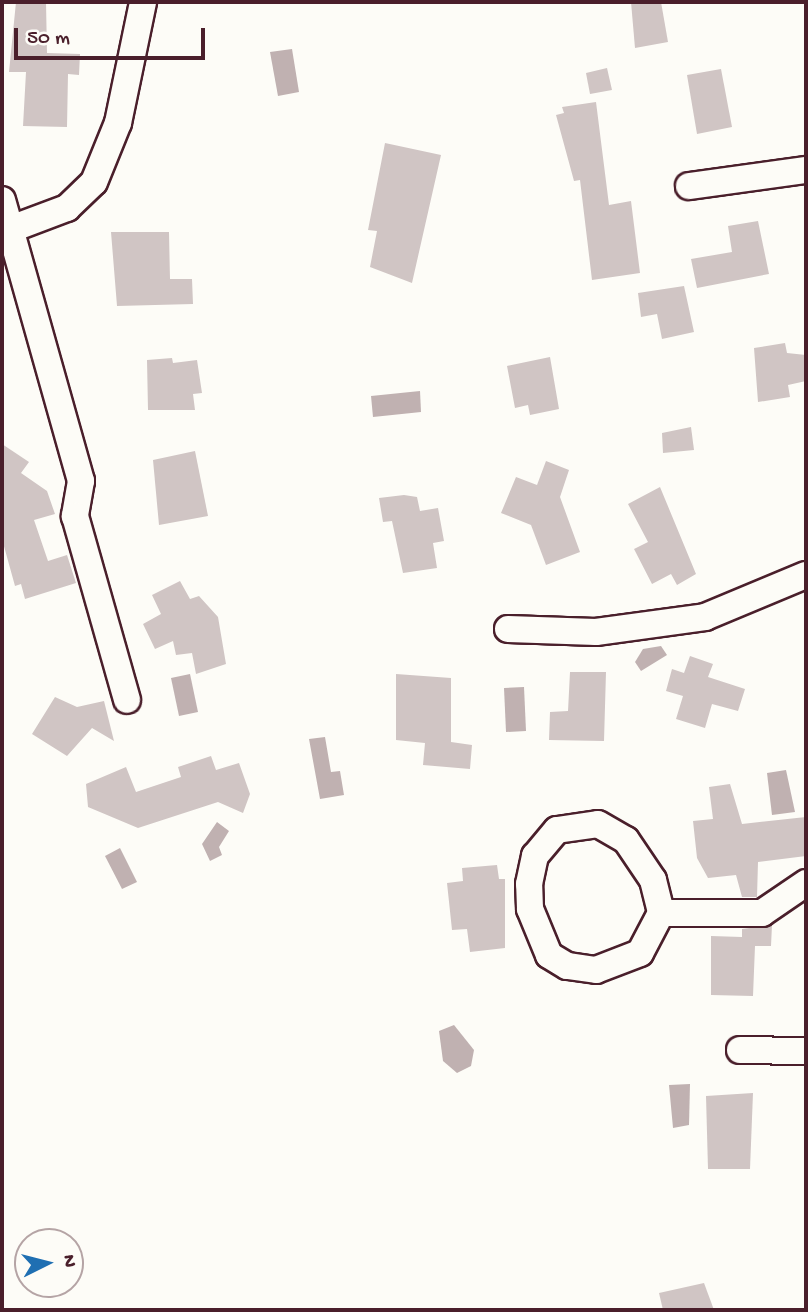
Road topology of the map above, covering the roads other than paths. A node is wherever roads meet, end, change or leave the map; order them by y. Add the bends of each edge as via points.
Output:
1 (144, 2) edge
2 (806, 170) edge
3 (689, 186) dead end
4 (2, 200) edge
5 (11, 229) junction
6 (806, 575) edge
7 (508, 629) dead end
8 (127, 700) dead end
9 (806, 883) edge
10 (661, 914) junction
11 (740, 1050) dead end
12 (806, 1051) edge

1 - 5 street via 118,122 94,182 67,208
2 - 3 street
4 - 5 street
5 - 8 street via 81,481 75,516
6 - 7 street via 705,617 596,632
9 - 10 street via 762,913
10 - 10 street via 653,880 626,840 598,824 557,830 534,856 530,909 549,955 566,966 596,970 640,953
11 - 12 street

